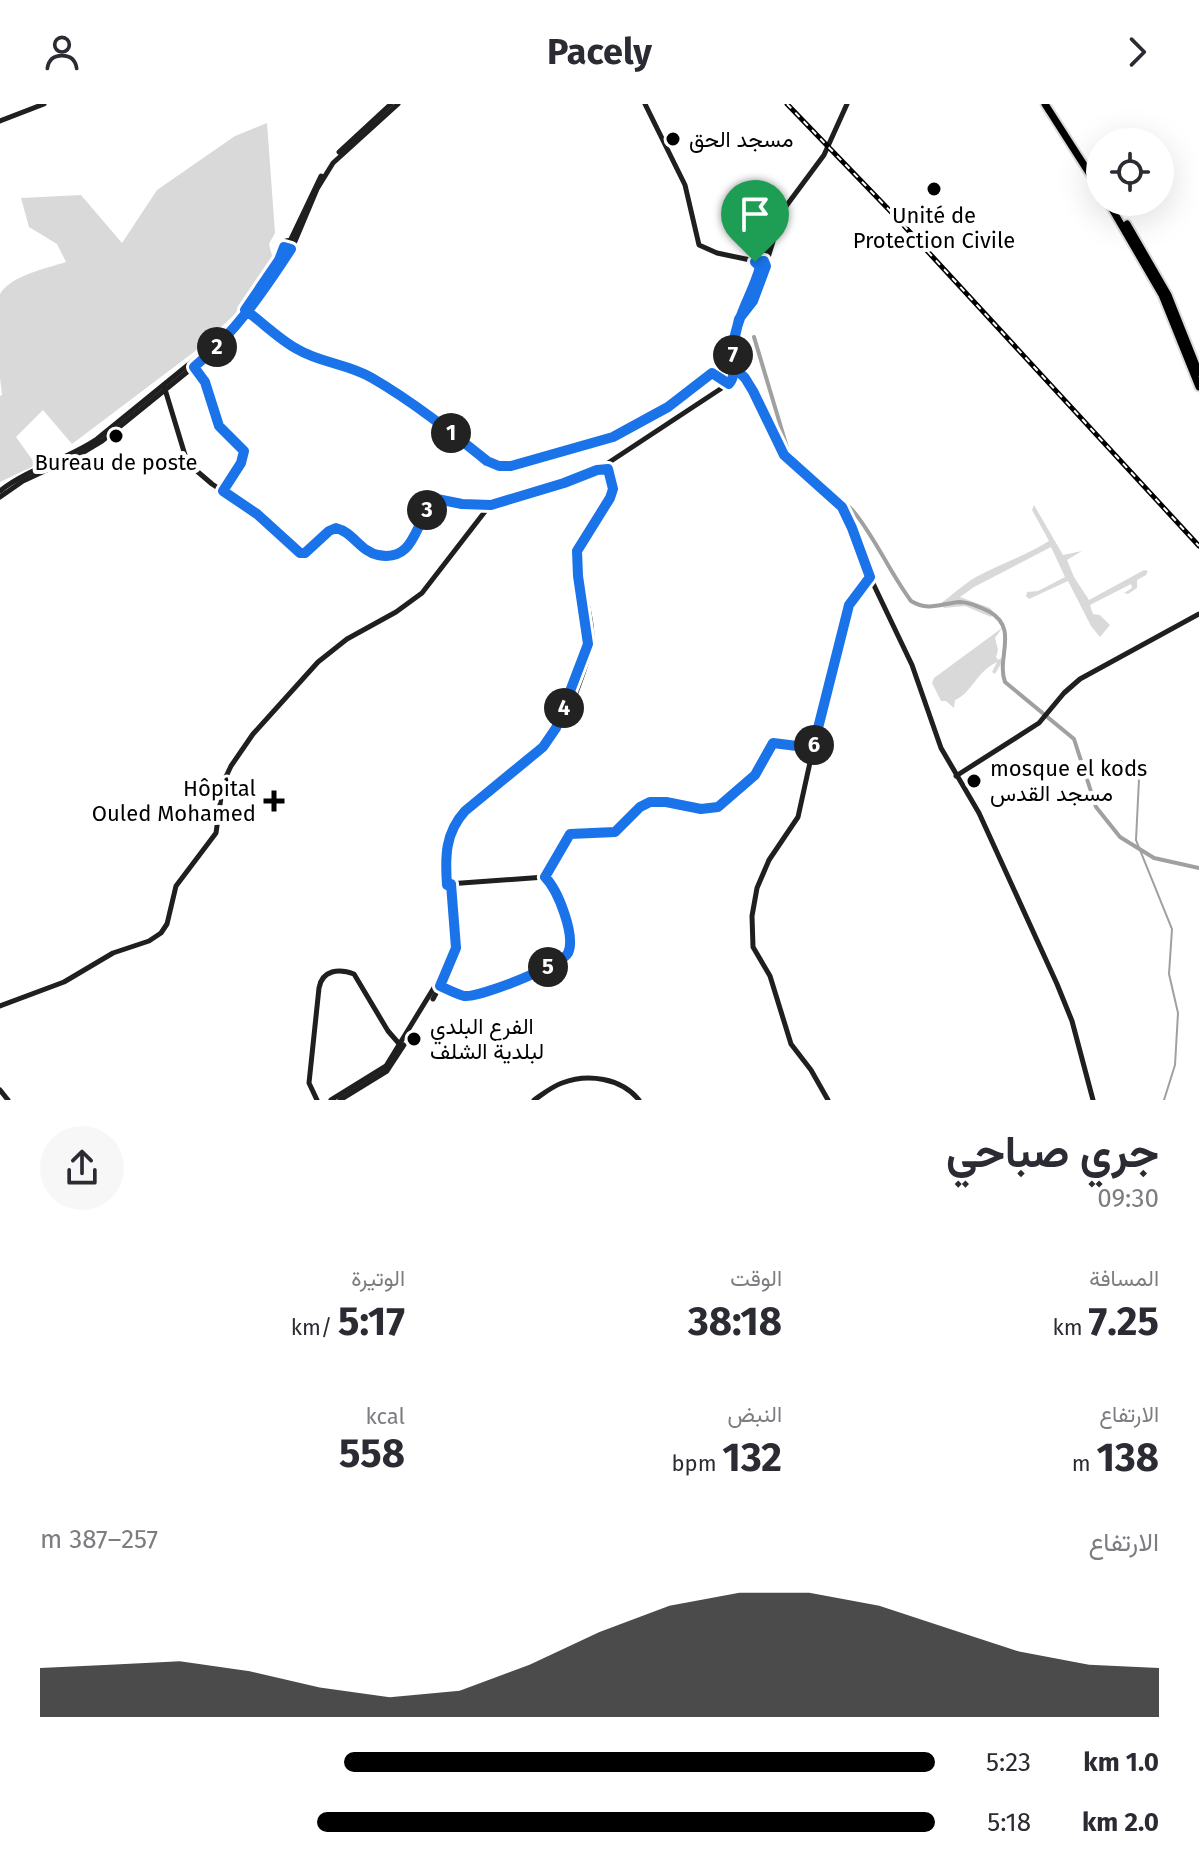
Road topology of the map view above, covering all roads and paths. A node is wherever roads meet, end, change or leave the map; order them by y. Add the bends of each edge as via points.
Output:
1 (44, 104) edge
2 (391, 104) edge
3 (398, 104) edge
4 (645, 104) edge
5 (847, 104) edge
6 (1048, 104) edge
7 (0, 121) edge
8 (337, 156) junction
9 (1086, 161) edge
10 (1086, 167) edge
11 (1118, 216) edge
12 (1120, 216) edge
13 (280, 235) dead end
14 (289, 245) junction
15 (281, 256) junction
16 (761, 264) junction
17 (246, 311) junction
18 (193, 365) junction
19 (733, 366) junction
20 (1199, 373) edge
21 (729, 384) junction
22 (1199, 387) edge
23 (165, 388) junction
24 (609, 466) junction
25 (223, 491) junction
26 (0, 494) edge
27 (490, 505) junction
28 (870, 577) junction
29 (1199, 614) edge
30 (813, 748) junction
31 (956, 776) junction
32 (545, 877) junction
33 (449, 884) junction
34 (438, 986) junction
35 (0, 1006) edge
36 (401, 1046) junction
37 (0, 1090) edge
38 (8, 1100) edge
39 (317, 1100) edge
40 (331, 1100) edge
41 (340, 1100) edge
42 (534, 1100) edge
43 (639, 1100) edge
44 (828, 1100) edge
45 (1093, 1100) edge

1 - 7 street
2 - 8 street
3 - 8 street
4 - 16 street via 685,185 699,245
5 - 16 street via 824,155 771,231
6 - 9 highway
6 - 10 highway
8 - 14 street via 314,187
11 - 22 highway via 1162,295
12 - 20 highway via 1168,295
13 - 15 street
14 - 15 street
14 - 17 street
15 - 17 street
16 - 19 street via 741,315
17 - 18 street via 227,338
17 - 21 street via 300,351 376,380 499,466 613,437 668,407 712,373
18 - 23 street
18 - 25 street via 205,382 219,426 244,451
19 - 21 street
19 - 28 street via 753,391 784,455 842,507
21 - 24 street
23 - 25 street via 188,462
23 - 26 street via 94,447
24 - 27 street
24 - 33 street via 610,498 577,551 587,647 555,735 459,818 448,841
25 - 27 street via 301,554 336,528 370,553 399,554 411,544 437,499
27 - 35 street via 422,593 341,643 253,734 223,783 216,833 182,876 166,926 153,939 113,953 64,982
28 - 30 street via 849,605
28 - 31 street
29 - 31 street via 1089,673 1067,689 1039,723
30 - 32 street via 773,743 755,775 714,809 650,802 615,832 570,834
30 - 44 street via 798,817 757,888 751,933 791,1044
31 - 45 street via 982,819 1055,978
32 - 33 street
32 - 34 street via 570,934 565,957 469,995
33 - 34 street via 456,948
34 - 36 street
34 - 36 street
36 - 39 street via 356,976 344,971 326,974 309,1079
36 - 40 street via 383,1069
36 - 41 street via 387,1071
37 - 38 street
42 - 43 street via 558,1084 580,1079 621,1083

